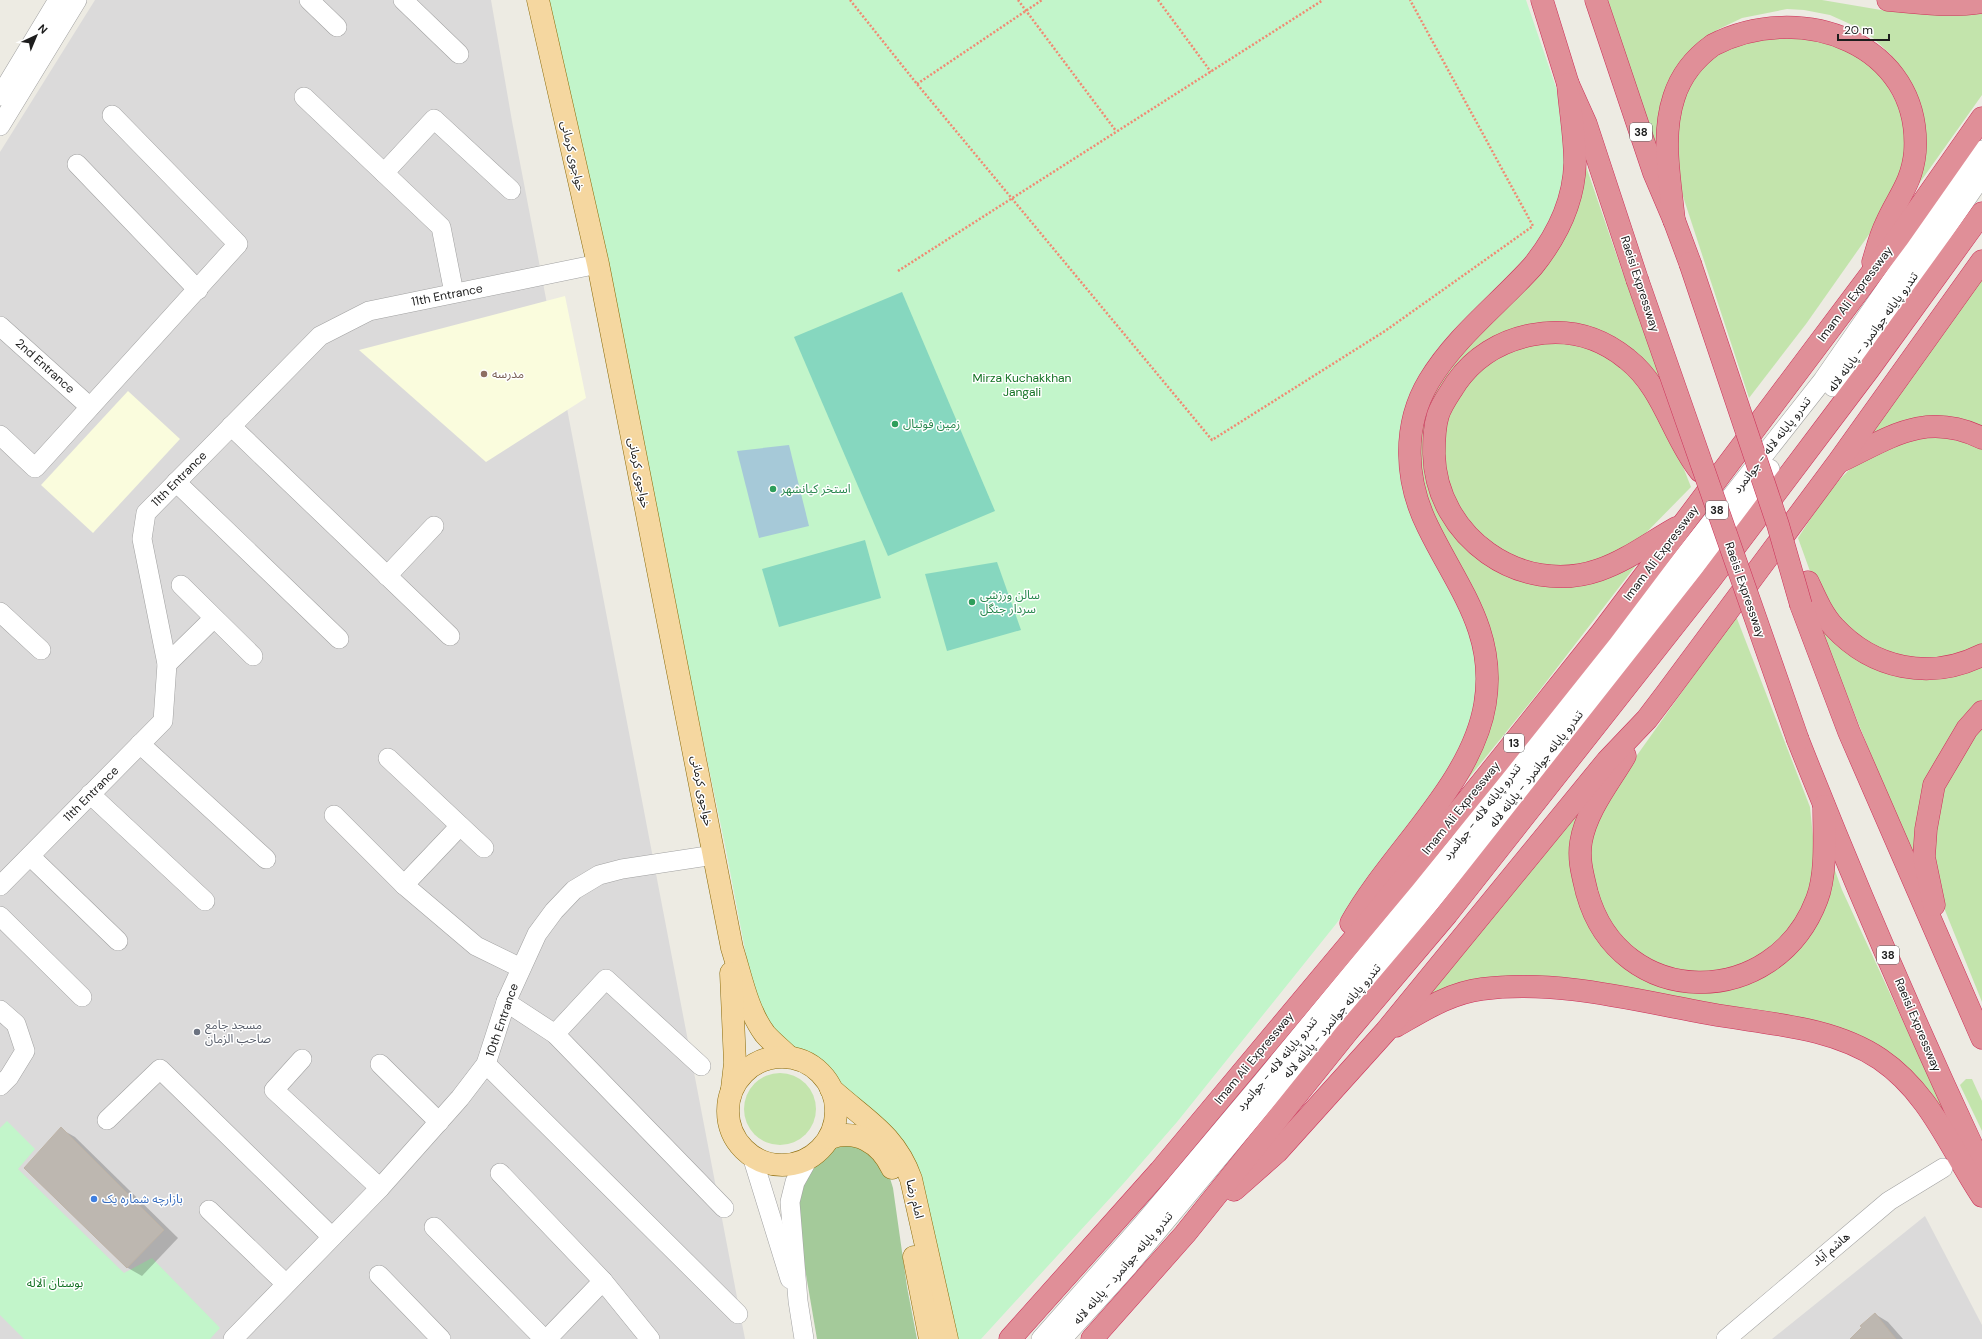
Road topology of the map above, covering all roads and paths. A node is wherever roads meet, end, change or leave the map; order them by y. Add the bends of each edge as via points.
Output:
1 (58, 0) edge
2 (77, 0) edge
3 (309, 0) edge
4 (403, 0) edge
5 (538, 0) edge
6 (850, 0) edge
7 (1018, 0) edge
8 (1042, 0) edge
9 (1158, 0) edge
10 (1323, 0) edge
11 (1410, 0) edge
12 (1542, 0) edge
13 (1596, 0) edge
14 (1888, 0) edge
15 (1982, 2) edge
16 (1025, 11) junction
17 (337, 27) dead end
18 (459, 54) dead end
19 (1211, 72) junction
20 (917, 84) junction
21 (1568, 84) junction
22 (0, 96) edge
23 (304, 97) dead end
24 (112, 115) dead end
25 (1982, 118) edge
26 (0, 126) edge
27 (1116, 132) junction
28 (1982, 150) edge
29 (77, 164) dead end
30 (384, 173) junction
31 (1982, 176) edge
32 (511, 190) dead end
33 (1013, 198) junction
34 (1982, 212) edge
35 (1674, 220) junction
36 (1982, 261) edge
37 (598, 264) junction
38 (898, 271) dead end
39 (1869, 274) junction
40 (198, 290) junction
41 (454, 293) junction
42 (0, 326) edge
43 (90, 407) junction
44 (231, 426) junction
45 (0, 435) edge
46 (1982, 438) edge
47 (1840, 461) junction
48 (1706, 479) junction
49 (176, 482) junction
50 (1684, 523) junction
51 (1778, 525) junction
52 (434, 526) dead end
53 (386, 576) junction
54 (181, 585) dead end
55 (0, 612) edge
56 (214, 618) junction
57 (450, 636) dead end
58 (339, 639) dead end
59 (41, 650) dead end
60 (1982, 655) edge
61 (254, 656) dead end
62 (166, 664) junction
63 (1982, 712) edge
64 (1647, 719) junction
65 (140, 744) junction
66 (388, 758) dead end
67 (90, 794) junction
68 (1824, 806) junction
69 (334, 815) dead end
70 (460, 826) junction
71 (484, 848) dead end
72 (714, 855) junction
73 (30, 856) junction
74 (266, 859) dead end
75 (404, 885) junction
76 (0, 886) edge
77 (205, 900) dead end
78 (0, 916) edge
79 (1937, 934) junction
80 (118, 941) dead end
81 (732, 948) junction
82 (521, 968) junction
83 (1322, 976) junction
84 (82, 996) dead end
85 (506, 1002) junction
86 (0, 1010) edge
87 (1386, 1031) junction
88 (555, 1034) junction
89 (1982, 1038) edge
90 (789, 1057) junction
91 (302, 1059) dead end
92 (380, 1064) dead end
93 (486, 1064) junction
94 (701, 1066) dead end
95 (0, 1086) edge
96 (831, 1089) junction
97 (731, 1090) junction
98 (107, 1120) dead end
99 (439, 1122) junction
100 (830, 1138) junction
101 (752, 1156) junction
102 (808, 1159) junction
103 (1982, 1167) edge
104 (1943, 1168) dead end
105 (500, 1173) dead end
106 (380, 1188) junction
107 (1982, 1196) edge
108 (724, 1208) dead end
109 (209, 1210) dead end
110 (434, 1227) dead end
111 (1186, 1234) junction
112 (332, 1237) junction
113 (379, 1275) dead end
114 (603, 1281) junction
115 (286, 1284) junction
116 (798, 1301) junction
117 (738, 1314) dead end
118 (233, 1339) edge
119 (441, 1339) edge
120 (544, 1339) edge
121 (547, 1339) edge
122 (650, 1339) edge
123 (804, 1339) edge
124 (930, 1339) edge
125 (947, 1339) edge
126 (1010, 1339) edge
127 (1042, 1339) edge
128 (1062, 1339) edge
129 (1092, 1339) edge
130 (1726, 1339) edge

1 - 22 street
2 - 26 street
3 - 17 street
4 - 18 street
5 - 37 main road, خواجوی کرمانی
6 - 20 path
7 - 16 path
8 - 16 path
9 - 19 path
10 - 19 path
11 - 33 path via 1533,226 1385,331 1212,440
12 - 21 highway, Raeisi Expressway / 38
13 - 35 highway, 38 via 1654,173
14 - 15 highway via 1950,4
16 - 20 path
16 - 27 path
19 - 27 path
20 - 33 path
21 - 48 highway, Raeisi Expressway / 38, bridge via 1586,124
21 - 83 highway via 1575,163 1570,198 1564,217 1533,266 1460,339 1442,361 1419,399 1409,436 1411,474 1427,526 1463,592 1481,635 1488,682 1482,721 1473,746 1456,775 1352,920
23 - 30 street
24 - 40 street via 238,244
25 - 39 highway, Imam Ali Expressway / 13 via 1898,238
27 - 33 path
28 - 127 street, تندرو پایانه لاله - جوانمرد via 1823,380 1459,843 1141,1226
29 - 40 street
30 - 32 street via 434,119
30 - 41 street via 441,227
31 - 128 street, تندرو پایانه جوانمرد - پایانه لاله via 1879,326 1628,654 1367,980 1134,1258
33 - 38 path
34 - 111 highway via 1874,363 1710,580 1447,914 1348,1031
35 - 39 highway via 1668,163 1668,119 1674,97 1688,69 1718,41 1744,27 1794,16 1816,20 1855,34 1883,57 1904,88 1913,114 1915,153 1910,177 1885,225
35 - 51 highway, 38, bridge
36 - 47 highway
37 - 41 street, 11th Entrance
37 - 72 main road, خواجوی کرمانی
39 - 50 highway, Imam Ali Expressway / 13
40 - 43 street
41 - 44 street, 11th Entrance via 369,311 320,336
42 - 43 street, 2nd Entrance
43 - 45 street via 35,468
44 - 49 street, 11th Entrance
44 - 53 street
46 - 47 highway via 1937,425 1918,427 1903,431
47 - 64 highway
48 - 50 highway via 1691,460 1660,398 1646,378 1628,359 1592,338 1570,333 1544,332 1519,337 1493,349 1468,368 1450,392 1439,413 1435,426 1434,466 1448,508 1473,543 1504,563 1534,573 1570,575 1599,570 1622,560
48 - 68 highway, Raeisi Expressway / 38, bridge via 1798,740
49 - 58 street
49 - 62 street, 11th Entrance via 146,512 142,538
50 - 83 highway, Imam Ali Expressway / 13 via 1602,632
51 - 60 highway, bridge via 1818,603 1833,626 1853,645 1873,658 1904,668 1930,669 1969,662
51 - 79 highway, 38, bridge via 1801,605 1849,732
52 - 53 street
53 - 57 street
54 - 56 street
55 - 59 street
56 - 61 street
56 - 62 street
62 - 65 street, 11th Entrance via 162,721
63 - 79 highway via 1967,729 1934,785 1924,857 1933,898
64 - 68 highway via 1586,824 1581,843 1580,869 1598,921 1629,958 1648,970 1666,978 1685,982 1723,981 1741,976 1768,963 1785,950 1801,930 1818,898 1823,863
64 - 87 highway via 1607,761
65 - 67 street, 11th Entrance
65 - 74 street
66 - 70 street
67 - 73 street, 11th Entrance
67 - 77 street
68 - 103 highway, Raeisi Expressway / 38 via 1944,1087
69 - 75 street
70 - 71 street
70 - 75 street
72 - 81 main road, خواجوی کرمانی
72 - 82 street, 10th Entrance via 599,875 574,890 554,911 537,934
73 - 76 street, 11th Entrance
73 - 80 street
75 - 82 street via 476,946
78 - 84 street
79 - 89 highway, 38
81 - 90 main road via 757,1021
81 - 97 main road via 735,1062
82 - 85 street, 10th Entrance
83 - 126 highway, Imam Ali Expressway / 13 via 1160,1171
85 - 88 street
85 - 93 street, 10th Entrance
86 - 95 street via 16,1024 25,1051 9,1077
87 - 107 highway via 1462,992 1506,986 1603,995 1783,1026 1837,1038 1880,1059 1911,1085 1934,1115
87 - 111 highway via 1277,1152
88 - 94 street via 606,979
88 - 108 street
90 - 96 main road via 817,1070
90 - 97 main road via 761,1061 749,1068
91 - 106 street via 274,1090
92 - 99 street
93 - 99 street, 10th Entrance
93 - 117 street
96 - 100 main road via 836,1112
96 - 125 main road, امام رضا via 883,1132 902,1158 911,1179
97 - 101 main road via 727,1111 731,1132 738,1145
98 - 112 street via 160,1069
99 - 106 street, 10th Entrance
100 - 102 main road
100 - 124 main road, امام رضا via 846,1134 861,1137 877,1147 890,1163 900,1191
101 - 102 main road via 762,1163 778,1166 794,1165
101 - 116 street
102 - 116 street via 795,1182 790,1202
104 - 130 street, هاشم آباد via 1888,1201
105 - 114 street
106 - 112 street, 10th Entrance
109 - 115 street
110 - 120 street
111 - 129 highway
112 - 115 street, 10th Entrance
113 - 119 street
114 - 121 street
114 - 122 street
115 - 118 street, 10th Entrance
116 - 123 street

